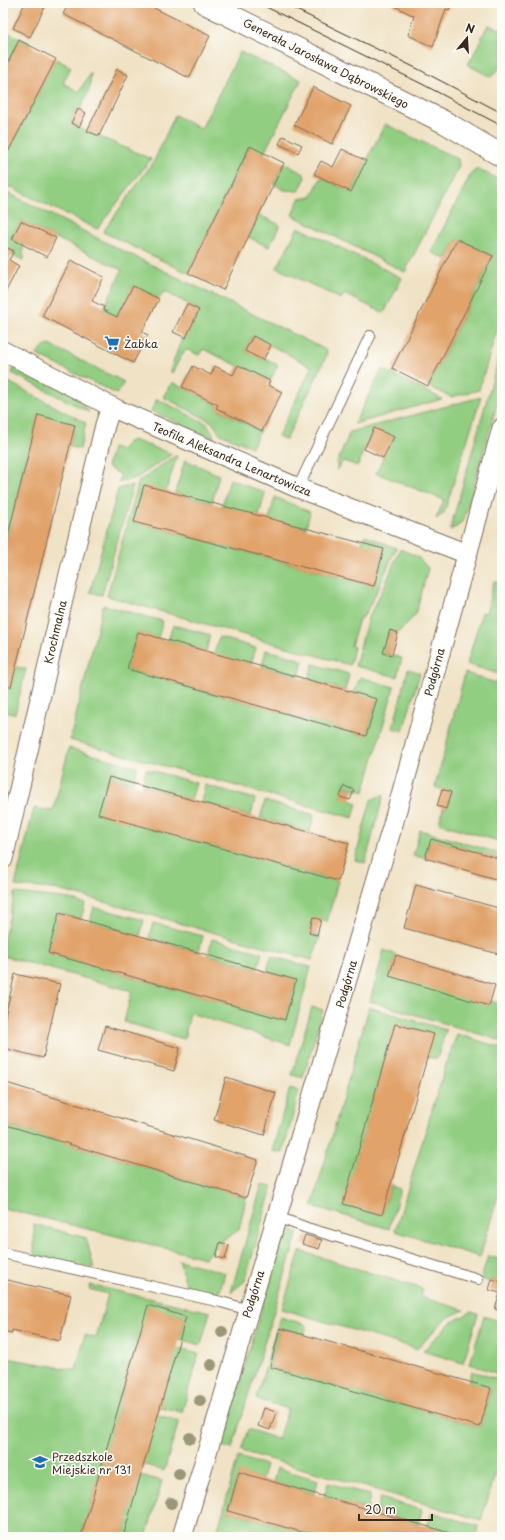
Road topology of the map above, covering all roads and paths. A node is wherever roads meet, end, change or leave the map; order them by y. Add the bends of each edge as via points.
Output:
1 (206, 3) edge
2 (446, 123) junction
3 (502, 138) edge
4 (502, 156) edge
5 (370, 336) dead end
6 (3, 351) edge
7 (111, 407) junction
8 (502, 428) edge
9 (298, 488) junction
10 (467, 554) junction
11 (3, 859) edge
12 (277, 1217) junction
13 (3, 1253) edge
14 (478, 1279) dead end
15 (249, 1310) junction
16 (182, 1537) edge

1 - 2 street, Generała Jarosława Dąbrowskiego
2 - 3 street, Generała Jarosława Dąbrowskiego
2 - 4 street, Generała Jarosława Dąbrowskiego
5 - 9 lane
6 - 7 street, Teofila Aleksandra Lenartowicza
7 - 9 street, Teofila Aleksandra Lenartowicza
7 - 11 street, Krochmalna
8 - 10 street, Podgórna
9 - 10 street, Teofila Aleksandra Lenartowicza
10 - 12 street, Podgórna via 391,831
12 - 14 lane
12 - 15 street, Podgórna
13 - 15 lane
15 - 16 street, Podgórna

